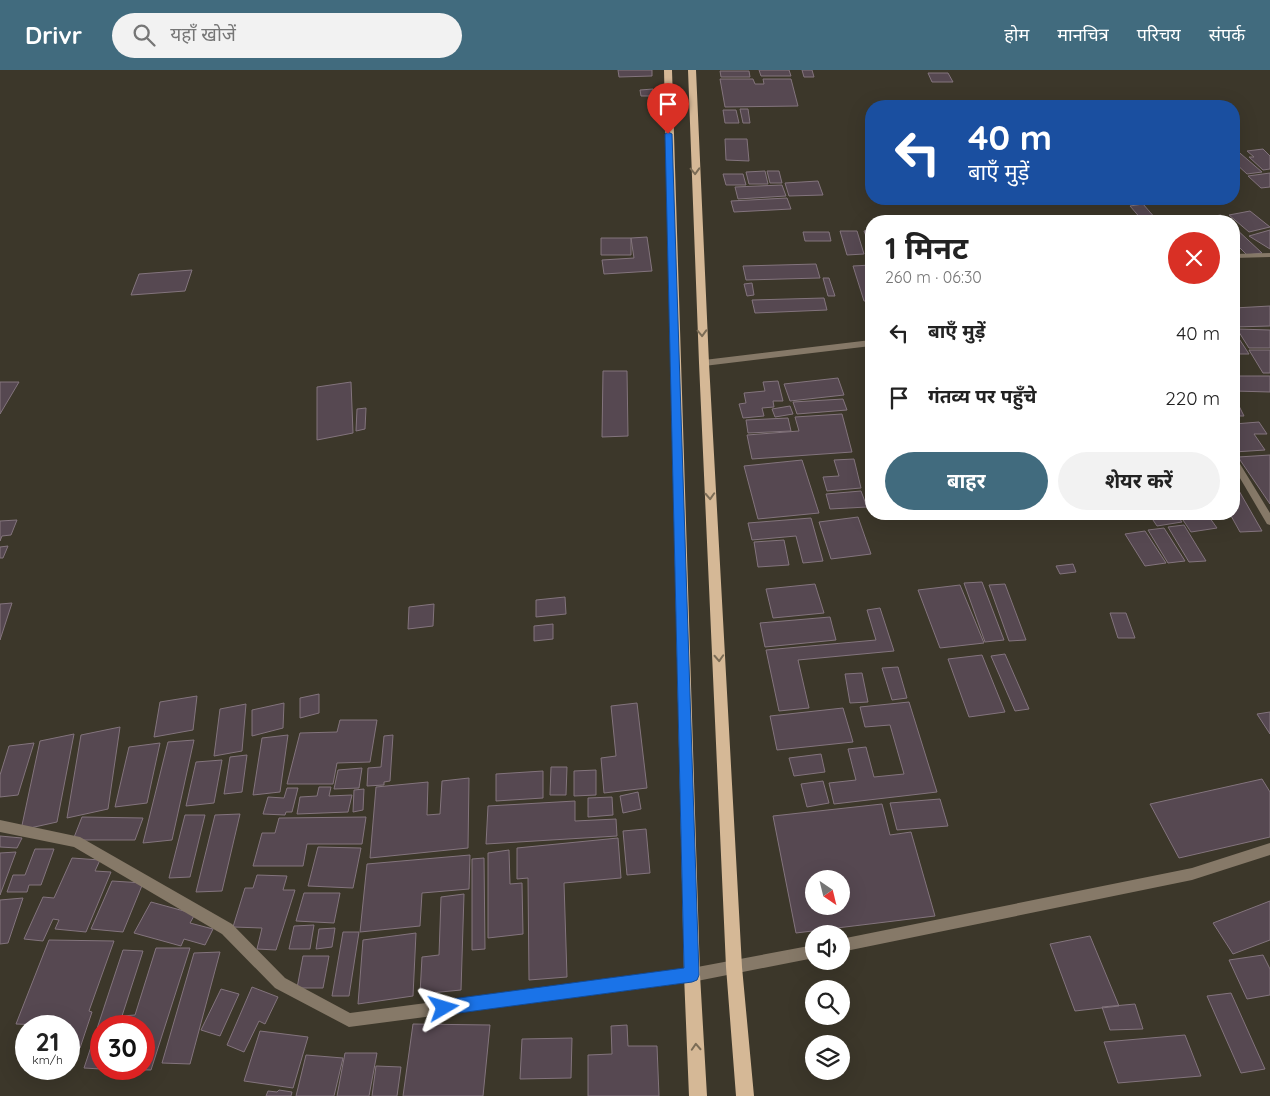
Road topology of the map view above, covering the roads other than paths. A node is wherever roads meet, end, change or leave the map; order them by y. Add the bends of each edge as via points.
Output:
1 (668, 70) edge
2 (692, 70) edge
3 (1270, 255) edge
4 (1240, 256) edge
5 (865, 344) edge
6 (704, 363) junction
7 (1240, 471) edge
8 (1270, 522) edge
9 (0, 826) edge
10 (1270, 849) edge
11 (850, 944) edge
12 (805, 953) edge
13 (734, 967) junction
14 (692, 975) junction
15 (698, 1096) edge
16 (745, 1096) edge

1 - 14 main road
2 -> 6 main road
3 - 4 street
5 - 6 street
6 -> 13 main road
7 - 8 street
9 - 14 street via 76,841 227,929 280,983 349,1020
10 - 11 street via 1192,874
12 - 13 street
13 - 14 street
13 - 16 main road
15 -> 14 main road

